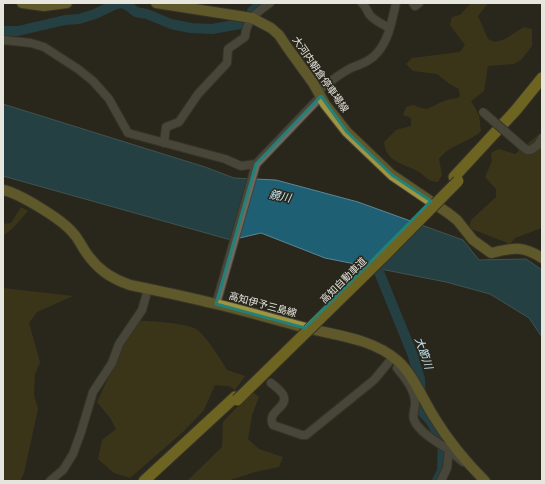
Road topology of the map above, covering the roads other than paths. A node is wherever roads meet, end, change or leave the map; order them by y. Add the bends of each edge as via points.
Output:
1 (22, 3) edge
2 (67, 3) edge
3 (156, 3) edge
4 (270, 3) edge
5 (362, 3) edge
6 (396, 3) edge
7 (413, 3) edge
8 (419, 3) edge
9 (252, 18) junction
10 (390, 28) junction
11 (3, 40) edge
12 (542, 78) edge
13 (542, 86) edge
14 (319, 94) junction
15 (483, 112) dead end
16 (542, 138) edge
17 (164, 143) junction
18 (256, 166) junction
19 (456, 179) junction
20 (3, 190) edge
21 (542, 258) edge
22 (148, 289) junction
23 (216, 304) junction
24 (397, 360) junction
25 (271, 382) dead end
26 (236, 398) junction
27 (447, 446) junction
28 (50, 481) edge
29 (144, 481) edge
30 (151, 481) edge
31 (441, 481) edge
32 (485, 481) edge

1 - 2 main road via 44,6
3 - 9 main road, 大河内朝倉停車場線
4 - 9 street
5 - 10 street via 376,21
6 - 10 street
7 - 8 street via 415,6
9 - 14 main road, 大河内朝倉停車場線 via 272,28 279,35
9 - 17 street via 246,28 245,37 228,49 227,63 198,94 179,122 166,127
10 - 14 street via 377,53 338,77
11 - 17 street via 31,43 56,54 93,81 109,99 128,133
12 - 19 highway, 高知自動車道
13 - 19 highway, 高知自動車道 via 492,144
14 - 18 street
14 - 21 main road, 大河内朝倉停車場線 via 347,132 392,175 448,212 473,240 490,253 516,248
15 - 16 street, bridge via 527,150 538,145
17 - 18 street via 225,159 241,166
18 - 23 street
19 - 26 highway, 高知自動車道, bridge via 338,302
20 - 22 main road, 高知伊予三島線 via 20,196 64,225 73,233 96,266 110,277
22 - 23 main road, 高知伊予三島線
22 - 28 street via 142,310 93,392 73,454 62,470
23 - 24 main road, 高知伊予三島線 via 370,344
24 - 25 street via 306,435 273,425 272,417 285,398
24 - 27 main road, 高知伊予三島線 via 408,373 435,419
24 - 27 street via 397,368 415,398 413,418 419,426
26 - 29 highway
26 - 30 highway, 高知自動車道
27 - 31 street via 447,468
27 - 32 main road, 高知伊予三島線 via 466,460

